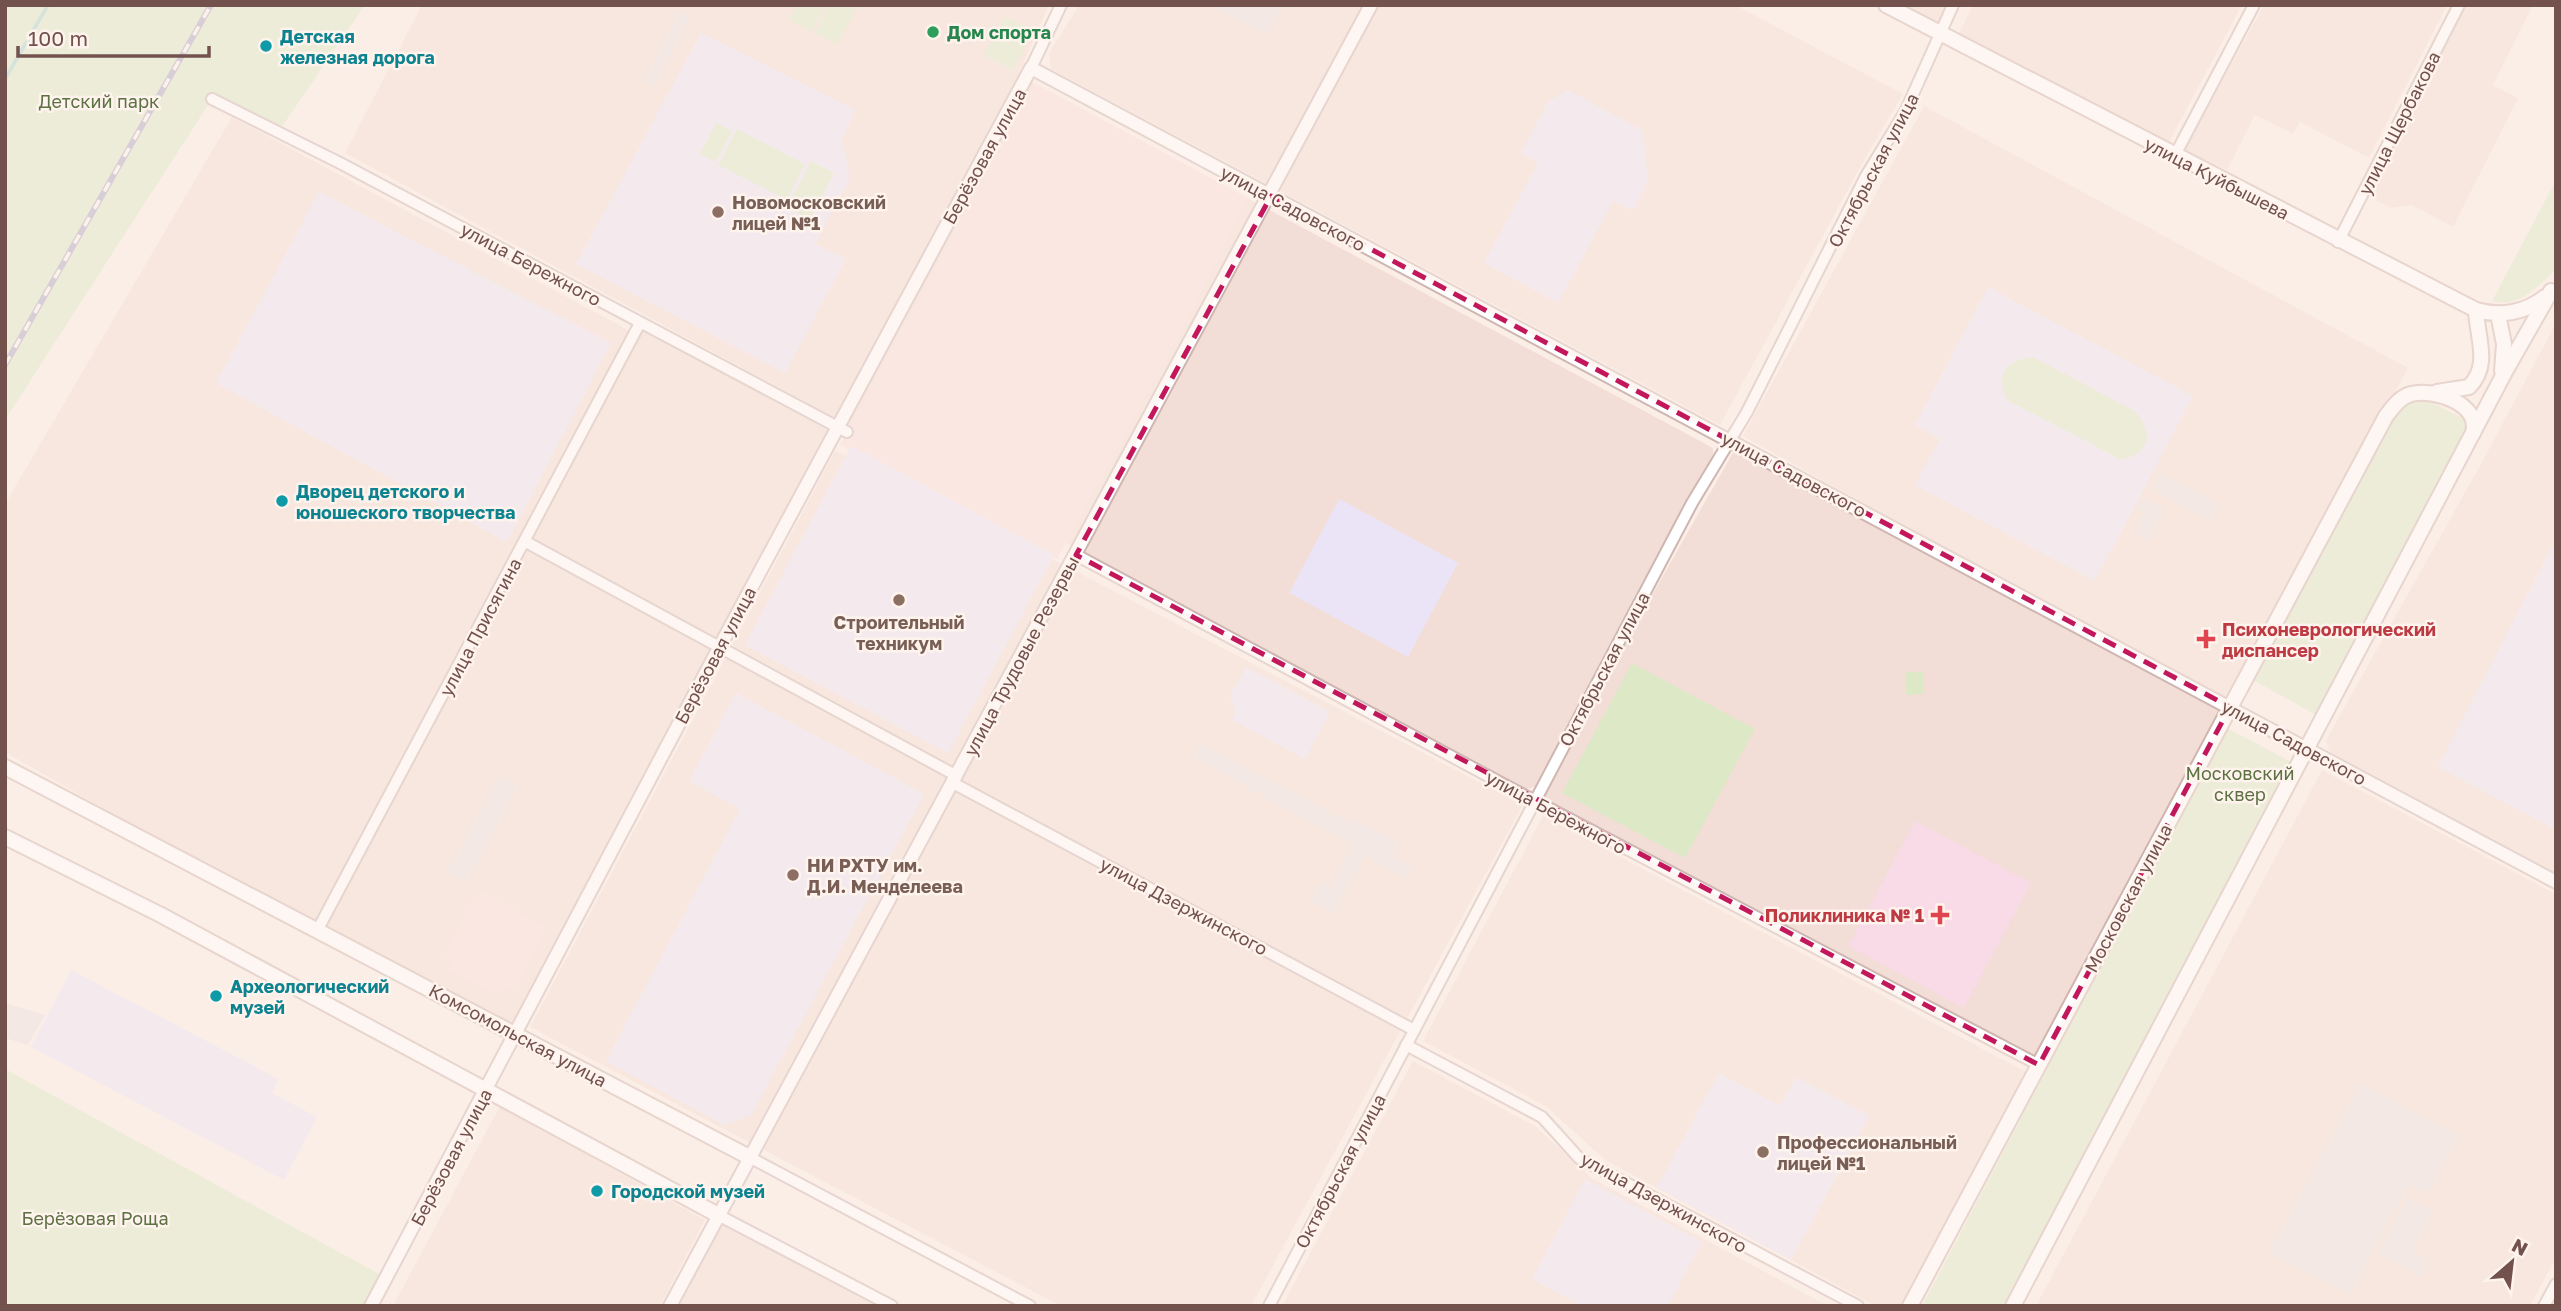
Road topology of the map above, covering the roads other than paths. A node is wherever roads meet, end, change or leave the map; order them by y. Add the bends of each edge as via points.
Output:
1 (1061, 5) edge
2 (1371, 5) edge
3 (1886, 5) edge
4 (1953, 5) edge
5 (2254, 5) edge
6 (2459, 5) edge
7 (1940, 33) junction
8 (1031, 68) junction
9 (212, 99) dead end
10 (2174, 157) junction
11 (1271, 196) junction
12 (2339, 242) junction
13 (2553, 289) edge
14 (2476, 310) junction
15 (2498, 314) junction
16 (640, 323) junction
17 (2500, 382) junction
18 (2430, 392) junction
19 (843, 429) junction
20 (1730, 439) junction
21 (2471, 440) junction
22 (526, 542) junction
23 (1076, 555) junction
24 (720, 646) junction
25 (2230, 708) junction
26 (2308, 750) junction
27 (5, 767) edge
28 (955, 779) junction
29 (1535, 801) junction
30 (5, 837) edge
31 (2556, 881) edge
32 (317, 931) junction
33 (1414, 1030) junction
34 (516, 1033) junction
35 (1406, 1045) junction
36 (2039, 1065) junction
37 (487, 1089) junction
38 (751, 1158) junction
39 (720, 1216) junction
40 (2556, 1284) edge
41 (371, 1306) edge
42 (670, 1306) edge
43 (892, 1306) edge
44 (1030, 1306) edge
45 (1269, 1306) edge
46 (1858, 1306) edge
47 (1910, 1306) edge
48 (2013, 1306) edge
49 (2544, 1306) edge

1 - 8 street, Берёзовая улица
2 - 11 street, улица Трудовые Резервы
3 - 7 main road, улица Куйбышева
4 - 7 street, Октябрьская улица
5 - 10 street
6 - 12 street, улица Щербакова
7 - 10 main road, улица Куйбышева
7 - 20 street, Октябрьская улица via 1905,112 1866,176
8 - 11 street, улица Садовского
8 - 19 street, Берёзовая улица
9 - 16 street, улица Бережного
10 - 12 main road, улица Куйбышева
11 - 20 street, улица Садовского
11 - 23 street, улица Трудовые Резервы
12 - 14 main road, улица Куйбышева
13 - 15 main road, улица Куйбышева via 2533,306
13 - 17 main road
14 - 15 main road, улица Куйбышева
14 - 18 main road via 2482,348 2480,374 2469,387
15 - 17 main road via 2504,344
16 - 19 street, улица Бережного
16 - 22 street, улица Присягина
17 - 21 main road
18 - 21 main road via 2467,410 2474,428
18 - 25 main road, Московская улица via 2410,394 2386,416
19 - 24 street, Берёзовая улица
20 - 25 street, улица Садовского
20 - 29 street, Октябрьская улица
21 - 26 main road
22 - 24 street, улица Дзержинского
22 - 32 street, улица Присягина
23 - 28 street, улица Трудовые Резервы
23 - 29 street, улица Бережного
24 - 28 street, улица Дзержинского
24 - 34 street, Берёзовая улица
25 - 26 street, улица Садовского
25 - 36 main road, Московская улица
26 - 31 street, улица Садовского
26 - 48 main road
27 - 32 main road, Комсомольская улица
28 - 33 street, улица Дзержинского
28 - 38 street, улица Трудовые Резервы
29 - 33 street, Октябрьская улица
29 - 36 street, улица Бережного
30 - 37 main road
32 - 34 main road, Комсомольская улица
33 - 35 street, Октябрьская улица
34 - 37 street, Берёзовая улица
34 - 38 main road, Комсомольская улица
35 - 45 street, Октябрьская улица
35 - 46 street, улица Дзержинского via 1542,1117 1579,1158
36 - 47 main road, Московская улица
37 - 39 main road
37 - 41 street, Берёзовая улица
38 - 39 street, улица Трудовые Резервы
38 - 44 street, Комсомольская улица
39 - 42 street, улица Трудовые Резервы
39 - 43 street
40 - 49 street

